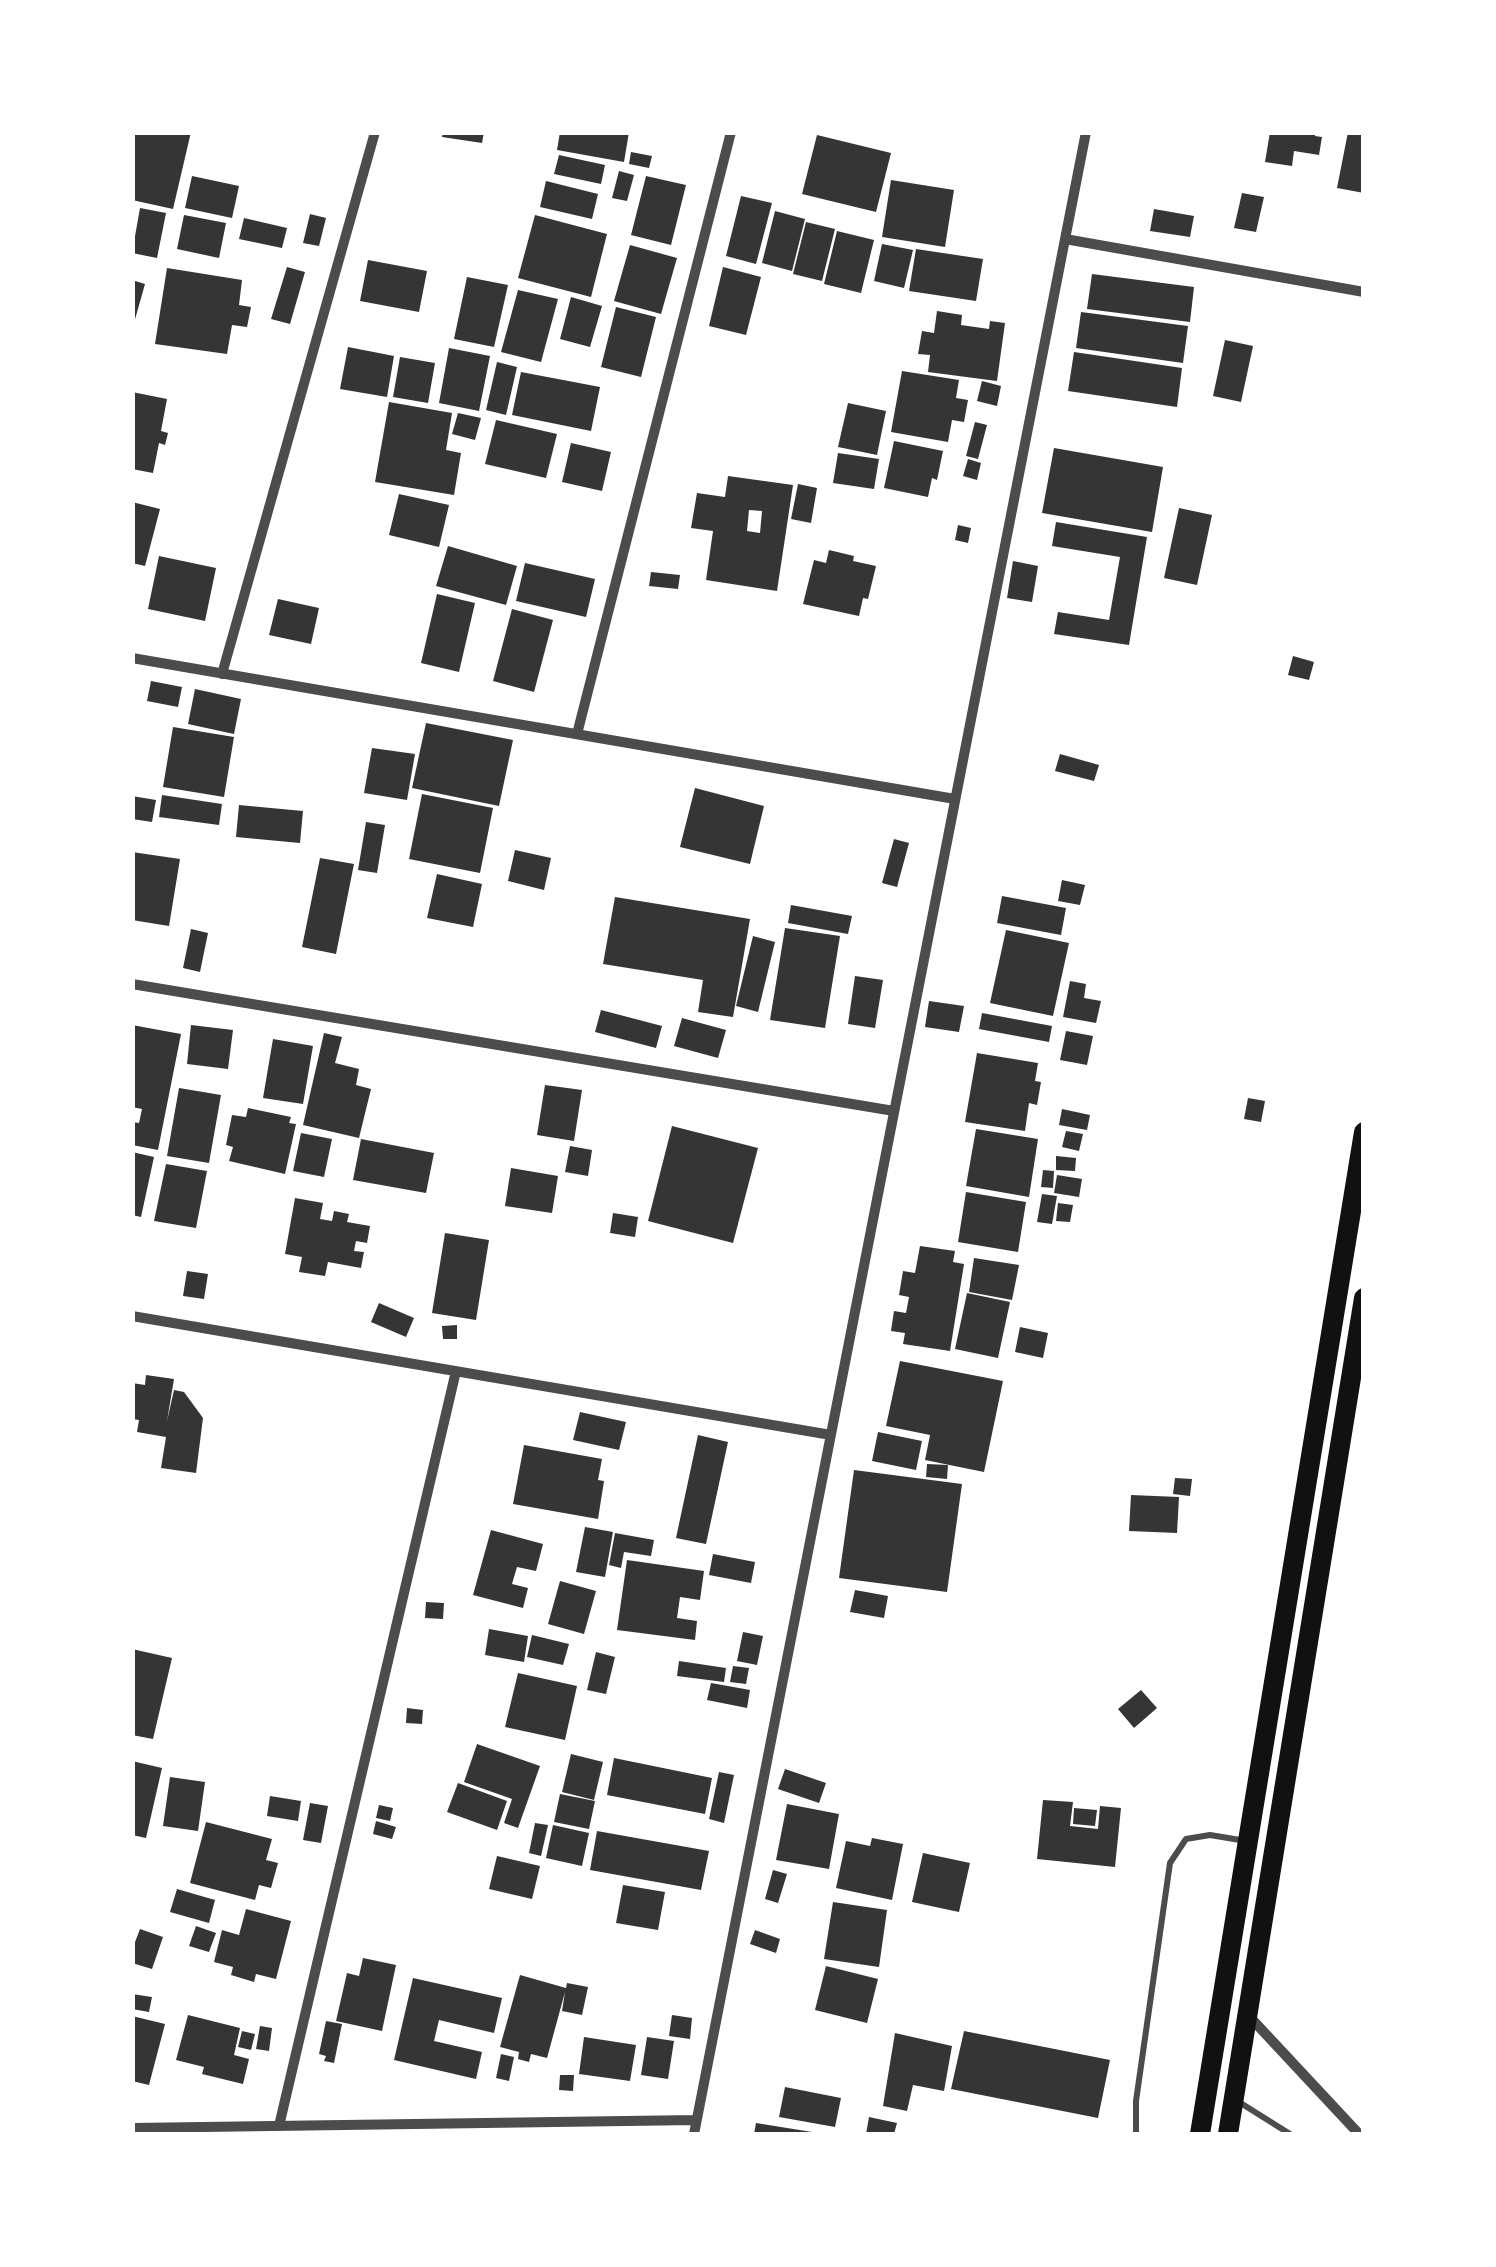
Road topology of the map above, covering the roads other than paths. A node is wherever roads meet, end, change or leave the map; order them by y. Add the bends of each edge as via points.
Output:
1 (374, 132) edge
2 (731, 132) edge
3 (1086, 132) edge
4 (1065, 238) junction
5 (1364, 292) edge
6 (132, 658) edge
7 (222, 674) junction
8 (577, 734) junction
9 (955, 799) junction
10 (132, 984) edge
11 (894, 1111) junction
12 (1364, 1132) edge
13 (1364, 1298) edge
14 (132, 1316) edge
15 (456, 1371) junction
16 (831, 1435) junction
17 (1248, 1841) junction
18 (1274, 1847) junction
19 (1247, 2014) junction
20 (1234, 2099) junction
21 (696, 2120) junction
22 (278, 2126) junction
23 (132, 2128) edge
24 (694, 2134) edge
25 (1136, 2134) edge
26 (1200, 2134) edge
27 (1228, 2134) edge
28 (1290, 2134) edge
29 (1358, 2134) edge

1 - 7 street
2 - 8 street
3 - 4 street
4 - 5 street
4 - 9 street
6 - 7 street
7 - 8 street
8 - 9 street
9 - 11 street
10 - 11 street
11 - 16 street
12 - 17 highway
13 - 18 highway
14 - 15 street
15 - 16 street
15 - 22 street
16 - 21 street
17 - 18 highway
17 - 25 lane via 1186,1839 1170,1862
17 - 26 highway
18 - 19 highway
19 - 20 highway
19 - 29 street
20 - 27 highway
20 - 28 lane
21 - 22 street
21 - 24 street
22 - 23 street

